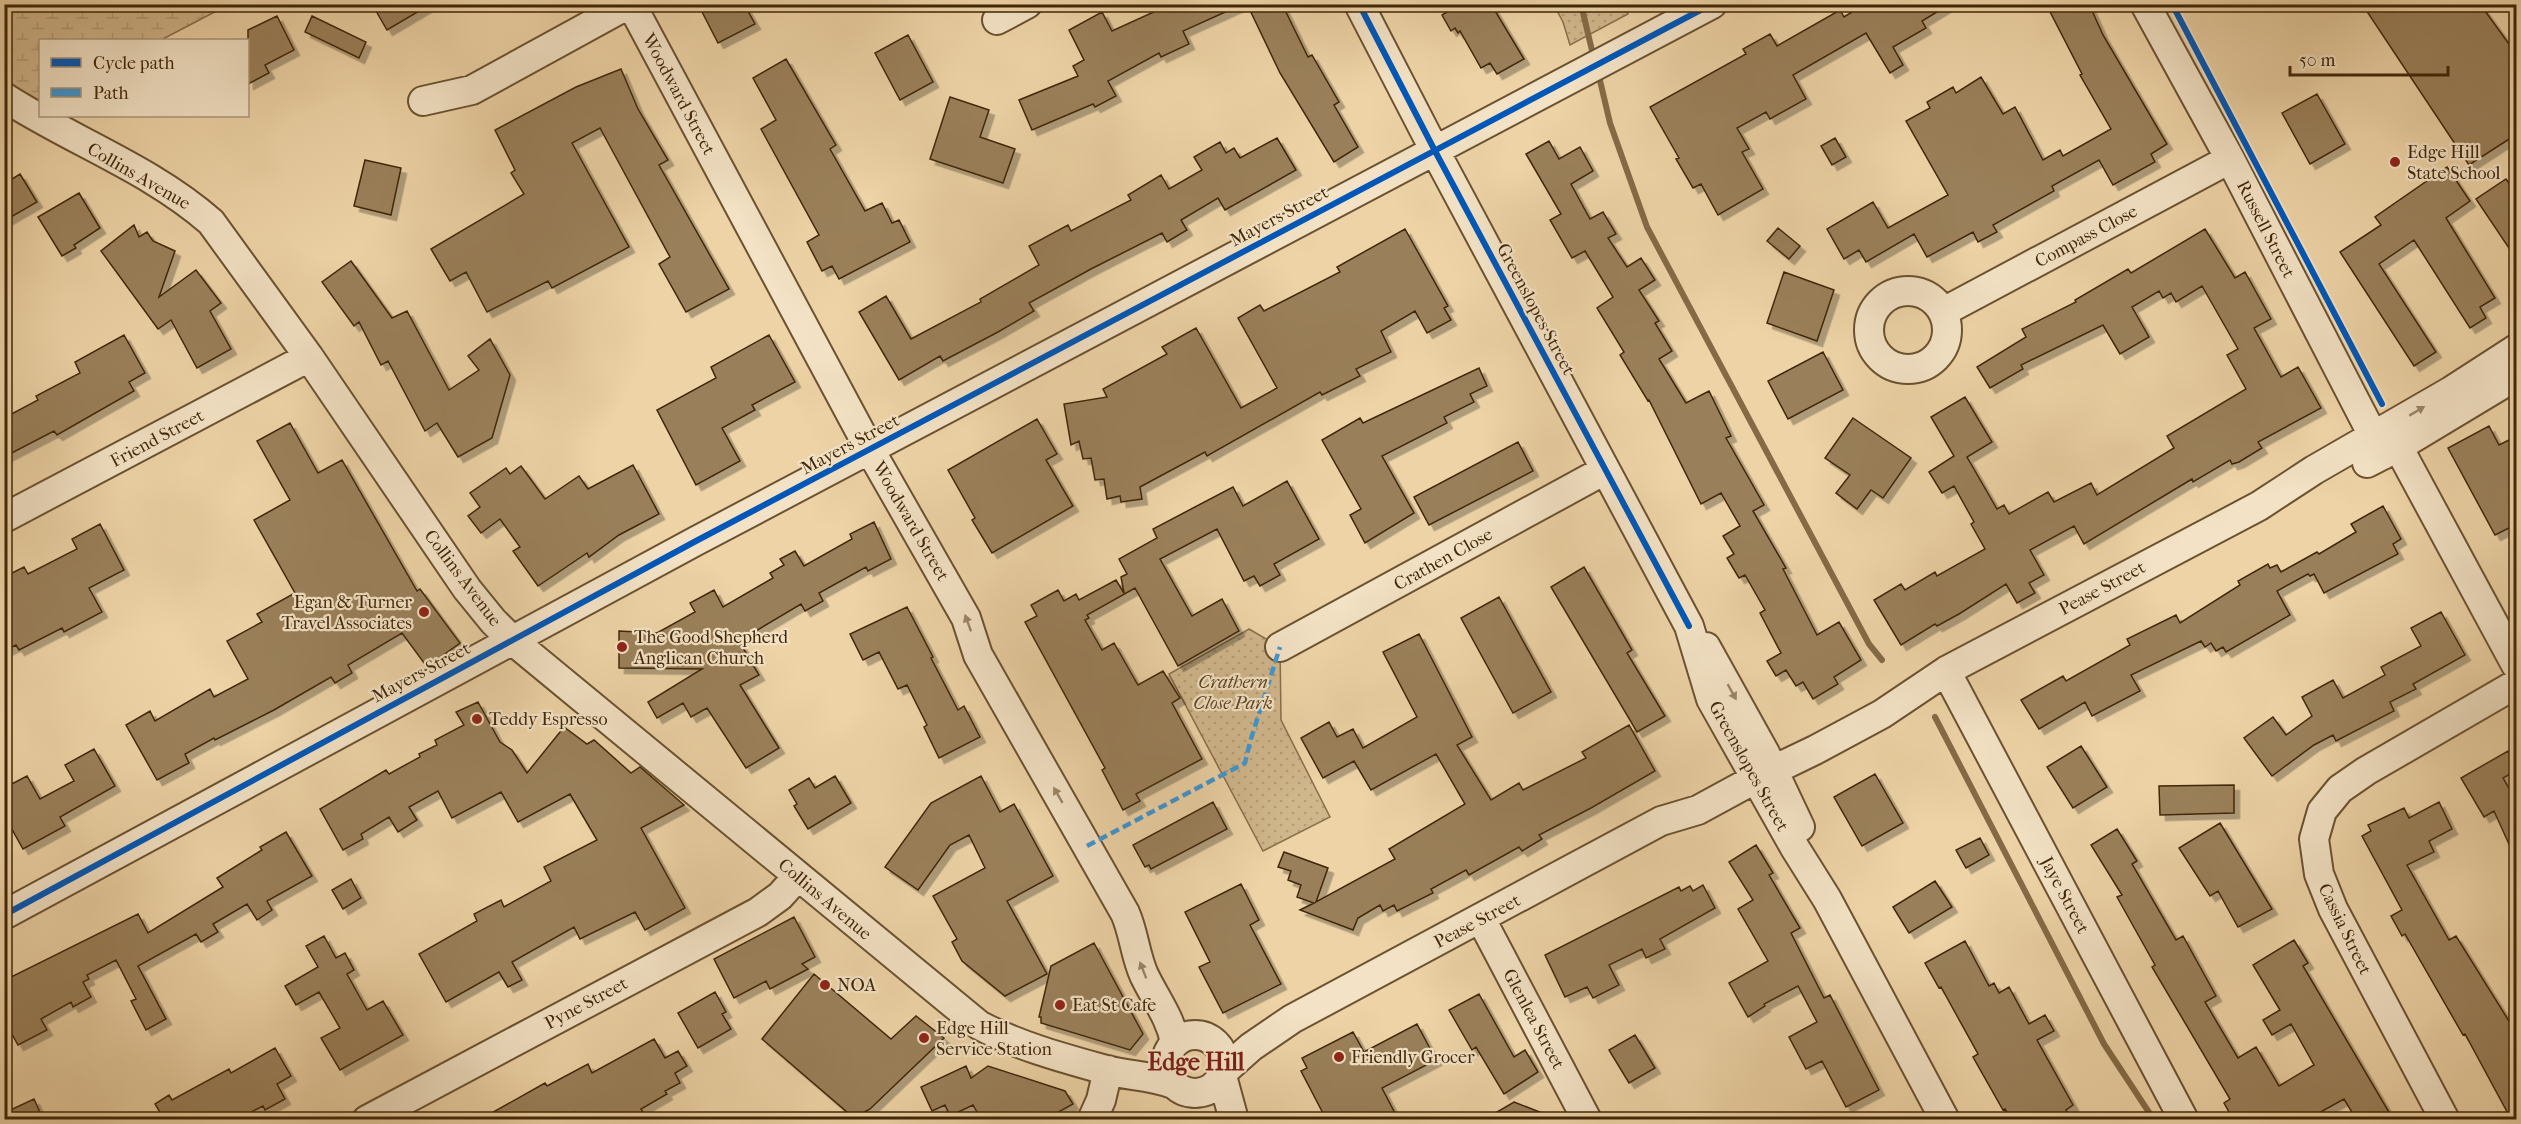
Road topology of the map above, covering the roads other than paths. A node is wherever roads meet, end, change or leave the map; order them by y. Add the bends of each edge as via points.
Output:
1 (630, 4) edge
2 (1027, 4) edge
3 (1359, 4) edge
4 (1712, 4) edge
5 (2145, 4) edge
6 (997, 20) dead end
7 (423, 101) dead end
8 (11, 110) edge
9 (1435, 151) junction
10 (2230, 159) junction
11 (1943, 312) dead end
12 (2517, 349) edge
13 (309, 357) junction
14 (2517, 376) edge
15 (2386, 442) junction
16 (870, 450) junction
17 (1605, 470) junction
18 (4, 518) edge
19 (512, 640) junction
20 (1280, 647) dead end
21 (2517, 665) edge
22 (1946, 670) junction
23 (2517, 684) edge
24 (1760, 766) junction
25 (798, 876) junction
26 (4, 915) edge
27 (1481, 919) junction
28 (1292, 1019) junction
29 (1212, 1040) junction
30 (1173, 1045) junction
31 (1108, 1070) junction
32 (1223, 1073) junction
33 (1181, 1089) junction
34 (367, 1119) edge
35 (1092, 1119) edge
36 (1221, 1119) edge
37 (1234, 1119) edge
38 (1587, 1119) edge
39 (1945, 1119) edge
40 (2184, 1119) edge
41 (2445, 1119) edge

1 - 7 street via 472,90
1 - 16 street, Woodward Street
2 - 6 street
3 - 9 street, Greenslopes Street
4 - 9 street, Mayers Street
5 - 10 street, Russell Street
8 - 13 street, Collins Avenue via 191,204 211,222
9 - 16 street, Mayers Street
9 - 17 street, Greenslopes Street
10 - 11 street, Compass Close
10 - 15 street, Russell Street
15 -> 12 street, Pease Street
13 - 18 street, Friend Street
13 - 19 street, Collins Avenue via 467,589
14 - 15 street, Pease Street
15 - 21 street, Russell Street
15 - 22 street, Pease Street via 2321,483 2259,506
16 - 19 street, Mayers Street
30 -> 16 street, Woodward Street via 1172,1027 1143,973 1125,913 978,655 966,618
17 - 20 street, Crathen Close
17 - 24 street, Greenslopes Street via 1689,626 1711,653
19 - 25 street, Collins Avenue
19 - 26 street, Mayers Street
22 - 24 street, Pease Street via 1882,714
22 - 40 street, Jaye Street
23 - 41 street, Cassia Street via 2340,789 2322,812 2314,839 2319,874 2332,909
24 - 27 street, Pease Street via 1689,795 1661,821
24 - 39 street, Greenslopes Street via 1794,848 1827,899
25 - 31 street, Collins Avenue via 979,1025 1006,1039
25 - 34 street, Pyne Street via 758,912
27 - 28 street, Pease Street
27 - 38 street, Glenlea Street
28 - 29 street, Pease Street
28 - 32 street, Pease Street via 1251,1047
29 - 30 street via 1193,1035
29 - 32 street via 1223,1056
30 - 31 street via 1141,1062
30 - 33 street via 1165,1067
31 - 33 street, Collins Avenue via 1154,1077
31 - 35 street
32 - 33 street via 1209,1090
32 - 37 street
33 - 36 street via 1203,1101

